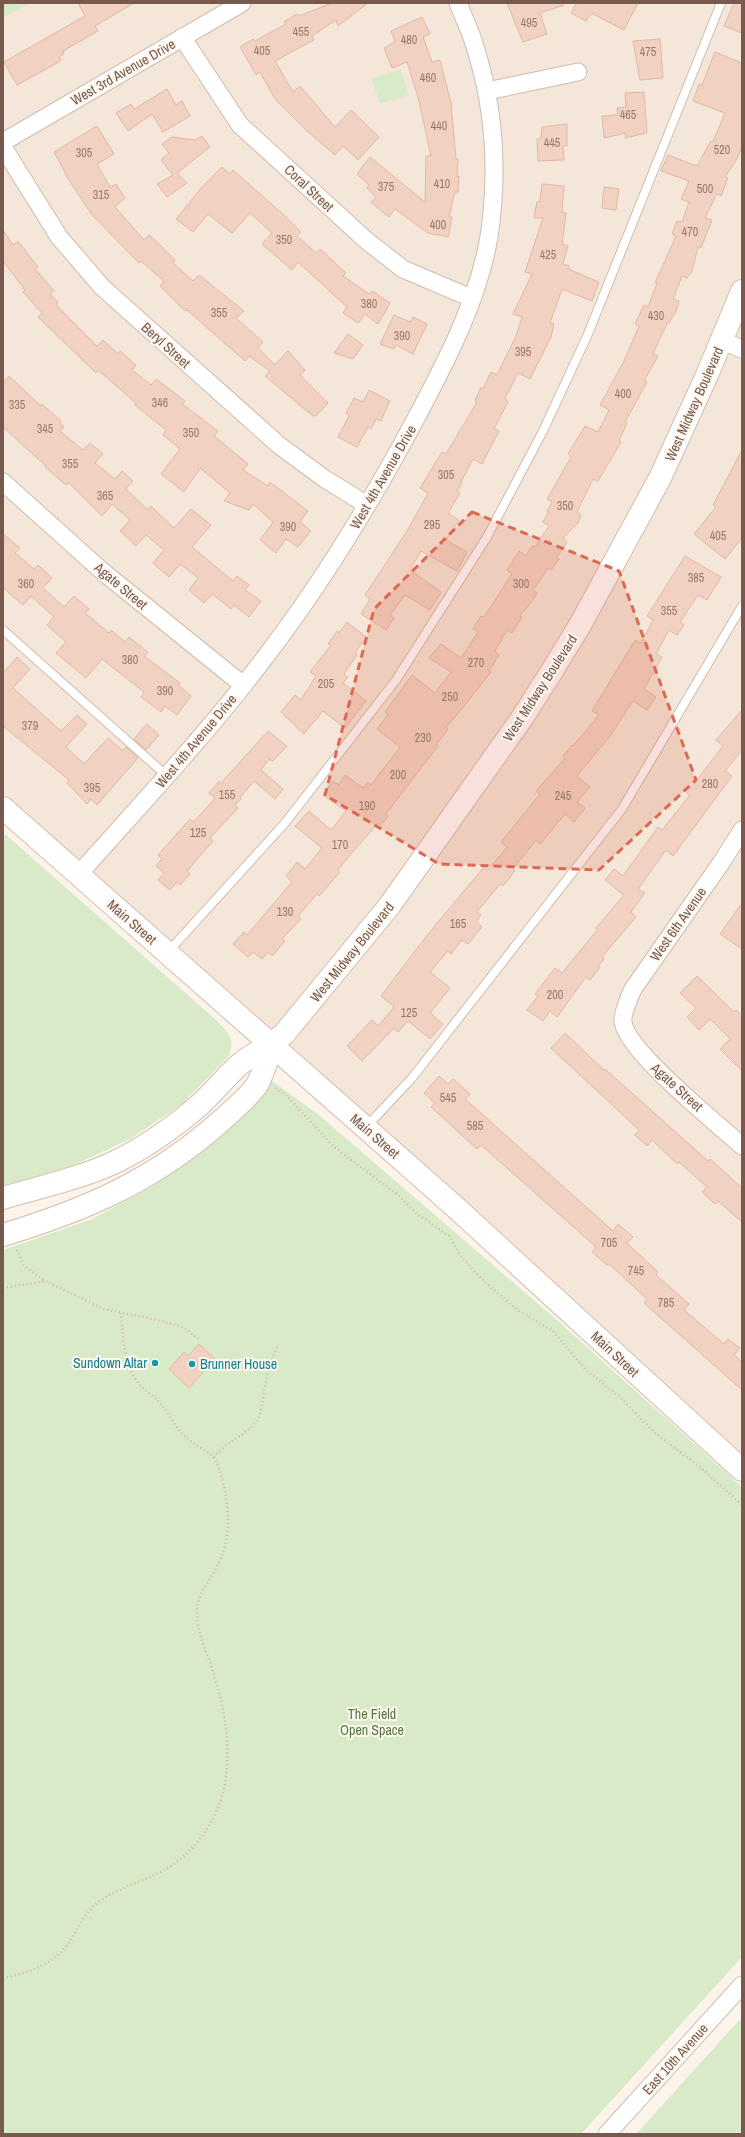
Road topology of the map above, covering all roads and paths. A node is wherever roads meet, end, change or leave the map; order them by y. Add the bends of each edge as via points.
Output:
1 (242, 3) edge
2 (458, 3) edge
3 (721, 3) edge
4 (182, 37) junction
5 (578, 72) dead end
6 (487, 91) junction
7 (3, 142) edge
8 (3, 147) edge
9 (742, 291) edge
10 (471, 298) junction
11 (722, 342) junction
12 (742, 349) edge
13 (3, 482) edge
14 (367, 505) junction
15 (742, 606) edge
16 (3, 630) edge
17 (243, 685) junction
18 (167, 776) junction
19 (3, 808) edge
20 (742, 831) edge
21 (78, 874) junction
22 (167, 953) junction
23 (623, 1021) joint
24 (272, 1046) junction
25 (273, 1085) dead end
26 (366, 1128) junction
27 (742, 1146) edge
28 (3, 1198) edge
29 (6, 1234) edge
30 (45, 1281) junction
31 (3, 1288) edge
32 (121, 1313) junction
33 (200, 1340) dead end
34 (278, 1345) dead end
35 (214, 1457) junction
36 (742, 1470) edge
37 (742, 1505) edge
38 (3, 1978) edge
39 (742, 1984) edge
40 (608, 2134) edge

1 - 4 street, West 3rd Avenue Drive
2 - 6 street, West 4th Avenue Drive via 476,48
3 - 22 lane via 588,334 543,431 487,537 391,686 285,823
4 - 7 street, West 3rd Avenue Drive
4 - 10 street, Coral Street via 240,125 367,241 403,269
5 - 6 street
6 - 10 street, West 4th Avenue Drive via 494,169 490,231
8 - 14 street, Beryl Street via 59,237 102,287 280,446 325,479
9 - 11 main road, West Midway Boulevard
10 - 14 street, West 4th Avenue Drive via 455,342
11 - 12 street
11 - 24 main road, West Midway Boulevard via 660,478 584,619 522,718 390,905
13 - 17 street, Agate Street via 114,581
14 - 17 street, West 4th Avenue Drive via 309,596
15 - 26 lane via 622,809 412,1078
16 - 18 lane
17 - 18 street, West 4th Avenue Drive
18 - 21 street, West 4th Avenue Drive
19 - 21 main road, Main Street
20 - 23 street, West 6th Avenue via 633,990 626,1002
21 - 22 main road, Main Street
22 - 24 main road, Main Street
23 - 27 street, Agate Street via 636,1049
24 - 26 main road, Main Street
24 - 28 main road via 240,1065 197,1107 144,1146 113,1163 86,1173
24 - 29 main road via 258,1084 201,1139 174,1159 148,1177 93,1204
25 - 37 path via 303,1112 334,1147 397,1194 416,1213 449,1236 462,1258 486,1284 519,1311 553,1331 586,1370 620,1397 655,1433 700,1467
26 - 36 main road, Main Street
29 - 30 path via 24,1266
30 - 31 path
30 - 32 path via 104,1309
32 - 33 path via 184,1328
32 - 35 path via 123,1343 131,1374 141,1387 159,1402 187,1439
34 - 35 path via 268,1371 260,1415 251,1428
35 - 38 path via 220,1469 227,1505 228,1530 218,1565 203,1589 196,1614 222,1704 226,1727 226,1785 217,1813 204,1833 174,1864 108,1895 95,1904 80,1922 60,1955 36,1969
39 - 40 street, East 10th Avenue

